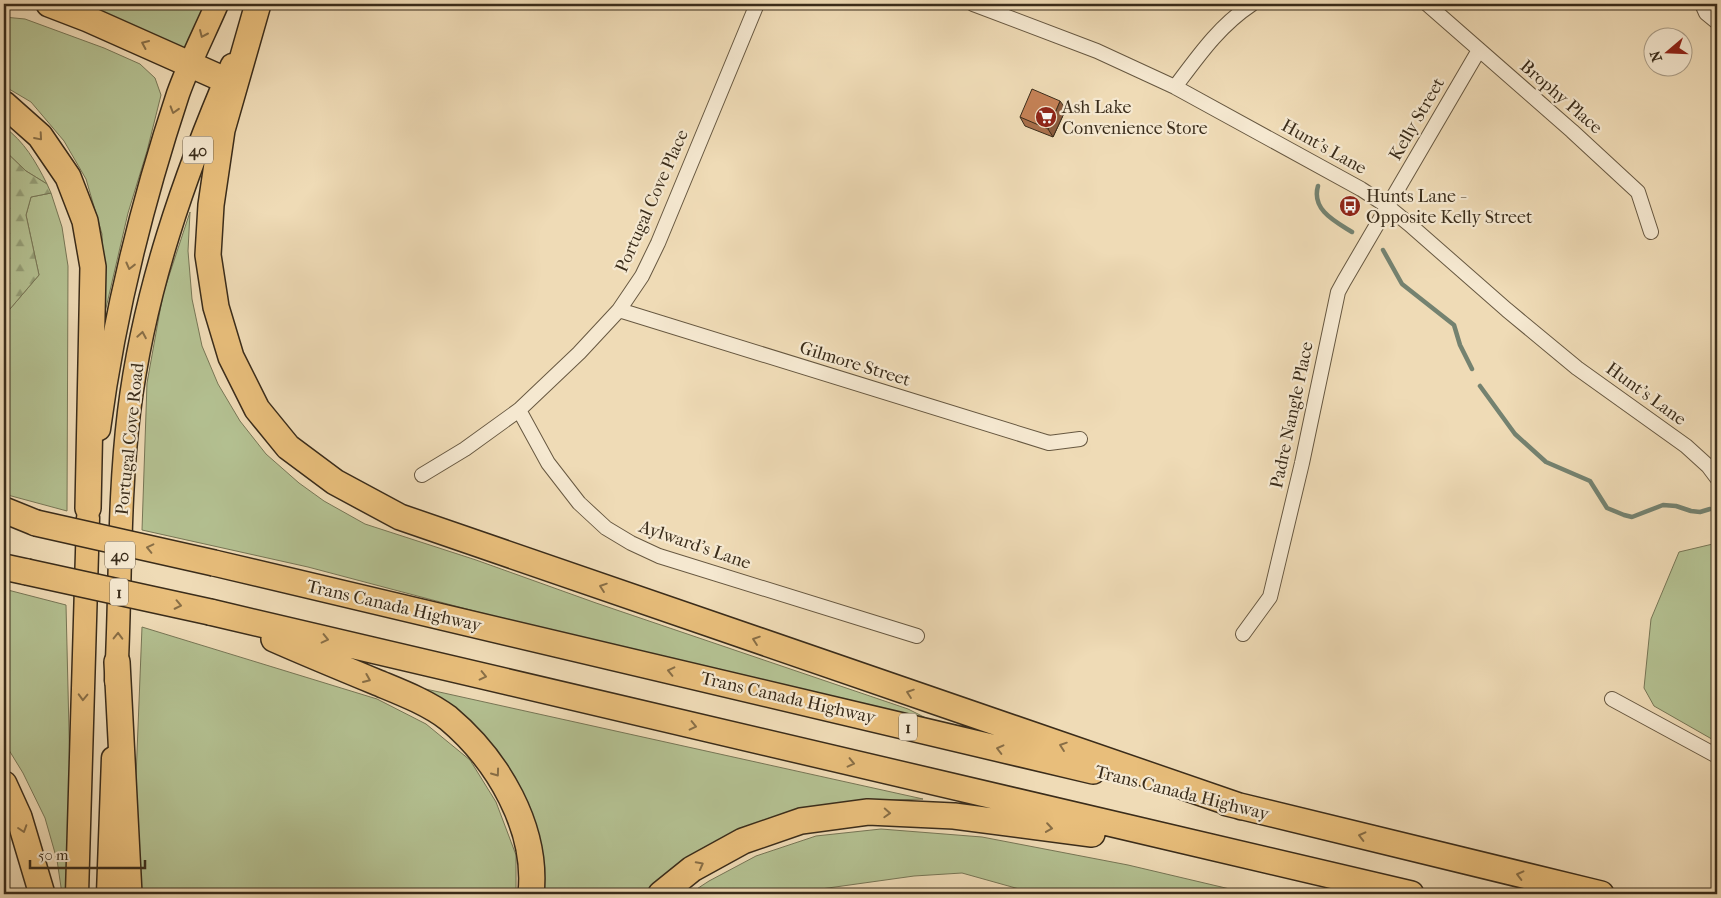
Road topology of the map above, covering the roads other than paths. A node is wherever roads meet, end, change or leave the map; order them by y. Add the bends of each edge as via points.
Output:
1 (49, 4) edge
2 (217, 4) edge
3 (258, 4) edge
4 (757, 4) edge
5 (973, 4) edge
6 (1252, 4) edge
7 (1427, 4) edge
8 (1702, 4) edge
9 (1717, 22) edge
10 (1478, 50) junction
11 (190, 64) junction
12 (225, 80) junction
13 (1175, 87) junction
14 (4, 104) edge
15 (1388, 206) junction
16 (1652, 232) dead end
17 (619, 310) junction
18 (519, 410) junction
19 (1080, 439) dead end
20 (422, 475) dead end
21 (1717, 478) edge
22 (88, 508) junction
23 (4, 510) edge
24 (4, 515) edge
25 (36, 522) junction
26 (4, 567) edge
27 (210, 612) junction
28 (1243, 634) dead end
29 (916, 636) dead end
30 (118, 662) junction
31 (1612, 699) dead end
32 (1717, 756) edge
33 (4, 784) edge
34 (1242, 807) junction
35 (1234, 853) junction
36 (42, 894) edge
37 (76, 894) edge
38 (108, 894) edge
39 (129, 894) edge
40 (531, 894) edge
41 (661, 894) edge
42 (1411, 894) edge
43 (1601, 894) edge

11 -> 1 highway
2 -> 11 main road, Portugal Cove Road / 40
3 - 12 main road, Portugal Cove Road / 40
34 -> 3 highway via 400,517 335,482 288,447 257,409 231,357 216,307 208,255 210,205 222,130
4 - 17 street, Portugal Cove Place via 658,243 642,276
5 - 13 street, Hunt's Lane via 1096,51
6 - 13 street via 1216,34
7 - 10 street, Brophy Place
8 - 9 street via 1706,13
10 - 15 street, Kelly Street
10 - 16 street, Brophy Place via 1638,192
11 - 12 highway
11 -> 22 main road, Portugal Cove Road / 40 via 147,198 127,277 106,379
30 -> 12 main road, Portugal Cove Road / 40 via 121,506 129,412 144,325 171,221
13 - 15 street, Hunt's Lane
14 -> 22 highway via 40,136 68,177 85,220 93,267
15 - 21 street, Hunt's Lane via 1577,368 1686,446
15 - 28 street, Padre Nangle Place via 1338,292 1270,597
17 - 18 street, Portugal Cove Place
17 - 19 street, Gilmore Street via 1049,443
18 - 20 street, Portugal Cove Place
18 - 29 street, Aylward's Lane via 548,463 579,503 606,528 631,544 660,556
22 -> 37 main road, Portugal Cove Road / 40
23 - 25 highway
24 - 25 highway, Trans Canada Highway / 1
34 -> 25 highway, Trans Canada Highway / 1, bridge
26 -> 27 highway, 1, bridge
27 -> 35 highway, 1
27 -> 40 highway via 419,701 447,718 477,747 507,789 525,830 533,877
30 - 38 main road, Portugal Cove Road / 40
30 - 39 highway
31 - 32 street
33 -> 36 highway via 19,817
43 -> 34 highway, Trans Canada Highway / 1
41 -> 35 highway via 692,869 743,841 801,821 868,812 954,816
35 - 42 highway, 1

